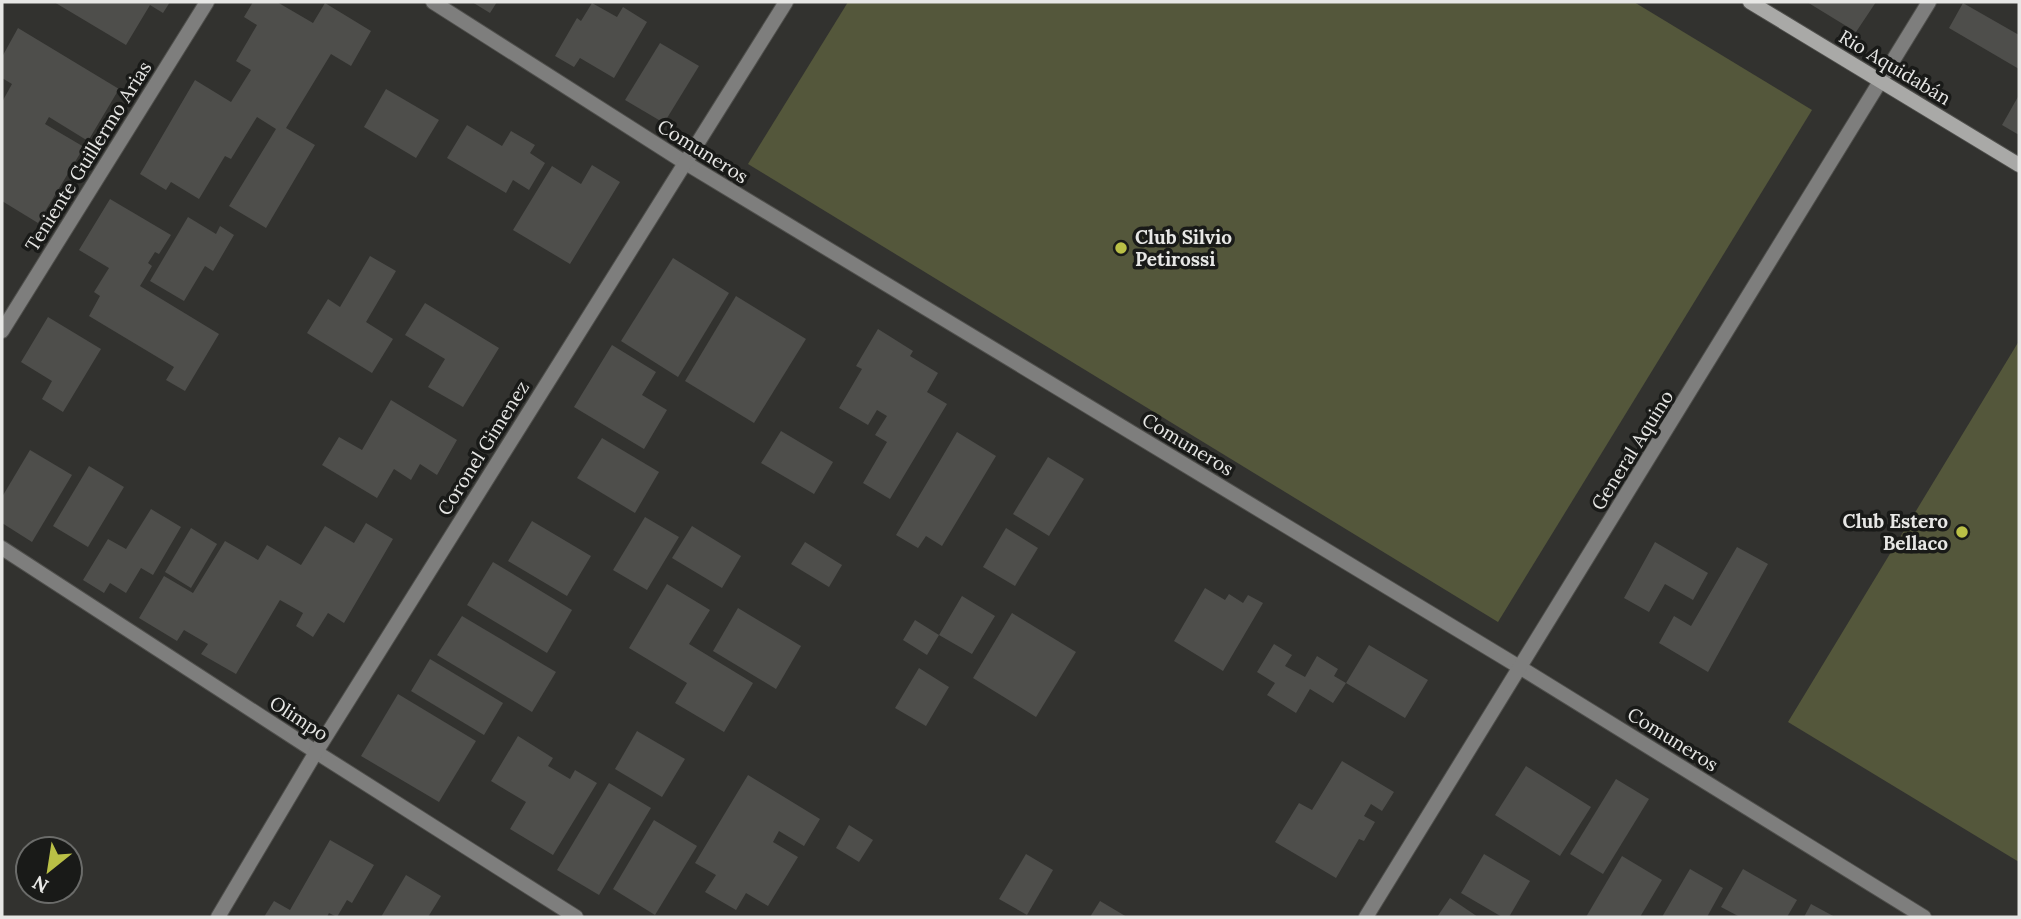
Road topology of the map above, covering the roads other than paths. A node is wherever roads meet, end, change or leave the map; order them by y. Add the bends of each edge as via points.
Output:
1 (207, 2) edge
2 (433, 2) edge
3 (786, 2) edge
4 (1750, 2) edge
5 (1929, 2) edge
6 (1881, 81) junction
7 (684, 162) junction
8 (2019, 165) edge
9 (2, 331) edge
10 (2, 548) edge
11 (1521, 668) junction
12 (316, 752) junction
13 (218, 917) edge
14 (576, 917) edge
15 (1366, 917) edge
16 (1924, 917) edge

1 - 9 street, Teniente Guillermo Arias
2 - 7 street, Comuneros
3 - 7 street, Coronel Gimenez
4 - 6 street, Rio Aquidabán
5 - 6 street, General Aquino
6 - 8 street, Rio Aquidabán
6 - 11 street, General Aquino
7 - 11 street, Comuneros
7 - 12 street, Coronel Gimenez
10 - 12 street, Olimpo
11 - 15 street, General Aquino
11 - 16 street, Comuneros
12 - 13 street, Coronel Gimenez
12 - 14 street, Olimpo

